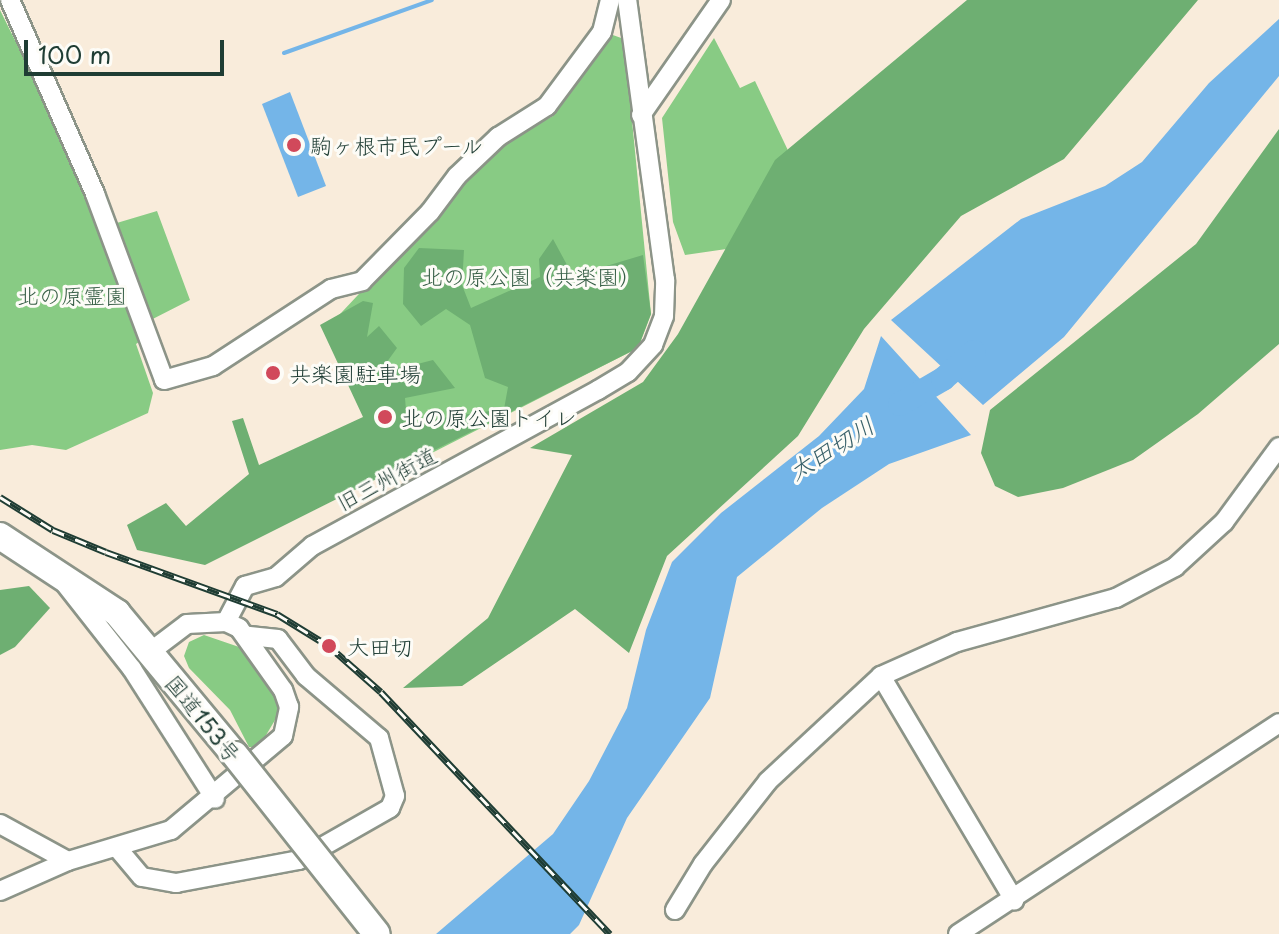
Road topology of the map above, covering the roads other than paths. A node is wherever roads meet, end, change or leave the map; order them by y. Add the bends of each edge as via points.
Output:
1 (10, 0) edge
2 (610, 0) edge
3 (627, 0) edge
4 (721, 0) edge
5 (641, 115) junction
6 (1279, 447) edge
7 (0, 536) edge
8 (58, 570) junction
9 (226, 622) junction
10 (247, 636) junction
11 (150, 652) junction
12 (881, 676) junction
13 (1279, 723) edge
14 (215, 799) junction
15 (0, 824) edge
16 (119, 850) junction
17 (68, 861) junction
18 (0, 891) edge
19 (1014, 900) junction
20 (675, 910) dead end
21 (377, 934) edge
22 (958, 934) edge

1 - 2 street via 95,194 164,380 213,366 331,289 362,281 488,146 547,106 602,32
3 - 5 street, 旧三州街道
4 - 5 street
5 - 9 street, 旧三州街道 via 665,280 664,316 643,359 598,390 312,546 276,577 245,586
6 - 12 street via 1224,522 1175,567 1116,598 957,642
7 - 8 highway, 国道153号
8 - 11 highway, 国道153号 via 117,613
8 - 14 street via 132,669
9 - 10 street
9 - 11 street via 187,624
10 - 14 street via 283,690 287,721 283,736 266,755
10 - 16 street via 278,639 306,676 379,738 395,796 390,808 299,860 176,883 142,877
11 - 21 highway, 国道153号, bridge
12 - 19 street
12 - 20 street via 768,781 703,864
13 - 19 street
14 - 16 street via 171,830
15 - 17 street
16 - 17 street
17 - 18 street
19 - 22 street

